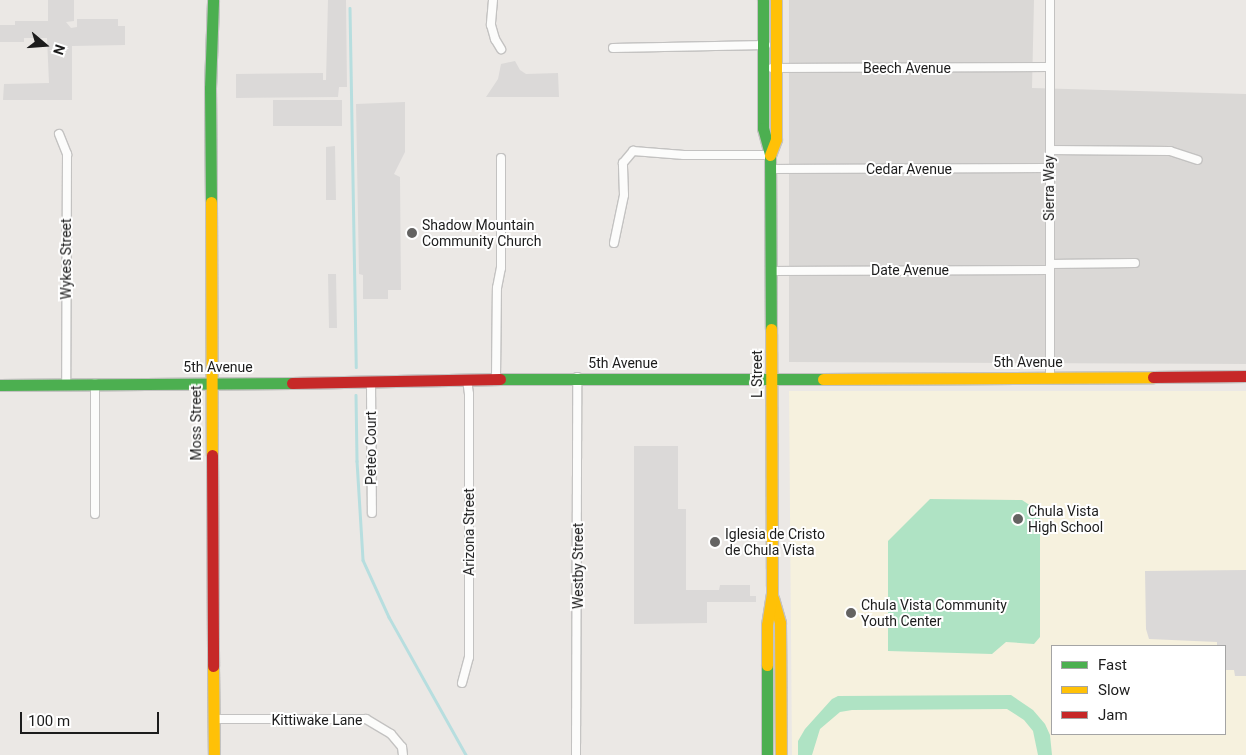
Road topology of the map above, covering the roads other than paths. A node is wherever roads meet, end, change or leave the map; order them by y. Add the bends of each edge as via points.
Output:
1 (213, 0) edge
2 (493, 0) edge
3 (763, 0) edge
4 (776, 0) edge
5 (1050, 0) edge
6 (776, 43) junction
7 (763, 45) junction
8 (613, 48) dead end
9 (501, 49) dead end
10 (1050, 67) junction
11 (763, 68) junction
12 (775, 68) junction
13 (60, 134) dead end
14 (1050, 150) junction
15 (770, 155) junction
16 (501, 158) dead end
17 (1198, 160) dead end
18 (1048, 168) junction
19 (770, 169) junction
20 (614, 243) dead end
21 (1135, 263) dead end
22 (1050, 267) junction
23 (771, 271) junction
24 (1050, 376) junction
25 (1246, 376) edge
26 (577, 377) junction
27 (496, 378) junction
28 (772, 379) junction
29 (467, 380) junction
30 (211, 382) junction
31 (371, 382) junction
32 (95, 383) junction
33 (0, 385) edge
34 (66, 385) junction
35 (372, 513) dead end
36 (94, 514) dead end
37 (772, 593) junction
38 (462, 684) dead end
39 (214, 719) junction
40 (214, 755) edge
41 (404, 755) edge
42 (576, 755) edge
43 (767, 755) edge
44 (781, 755) edge

1 - 30 street, Moss Street via 210,88
2 - 9 street via 492,24
3 - 7 street, L Street
4 - 6 street, L Street
5 - 10 street, Sierra Way
6 - 7 street
6 - 12 street, L Street
7 - 8 street
7 - 11 street, L Street
10 - 12 street, Beech Avenue
10 - 14 street, Sierra Way
11 - 12 street, Beech Avenue
11 - 15 street, L Street via 763,128
12 - 15 street, L Street via 776,139
13 - 34 street, Wykes Street via 66,154
14 - 17 street via 1170,151
14 - 18 street, Sierra Way
15 - 19 street, L Street
15 - 20 street via 684,155 633,151 623,164 624,195
16 - 27 street
18 - 19 street, Cedar Avenue
18 - 22 street, Sierra Way
19 - 23 street, L Street
21 - 22 street, Date Avenue
22 - 23 street, Date Avenue
22 - 24 street, Sierra Way
23 - 28 street, L Street
24 - 25 street, 5th Avenue
24 - 28 street, 5th Avenue
26 - 27 street, 5th Avenue
26 - 28 street, 5th Avenue
26 - 42 street, Westby Street
27 - 29 street, 5th Avenue
28 - 37 street, L Street
29 - 31 street, 5th Avenue
29 - 38 street, Arizona Street via 469,657
30 - 31 street, 5th Avenue
30 - 32 street, 5th Avenue
30 - 39 street, Moss Street
31 - 35 street, Peteo Court
32 - 34 street, 5th Avenue
32 - 36 street
33 - 34 street, 5th Avenue
37 - 43 street, L Street via 767,624
37 - 44 street, L Street via 780,623
39 - 40 street, Moss Street
39 - 41 street, Kittiwake Lane via 366,719 391,734 402,747

